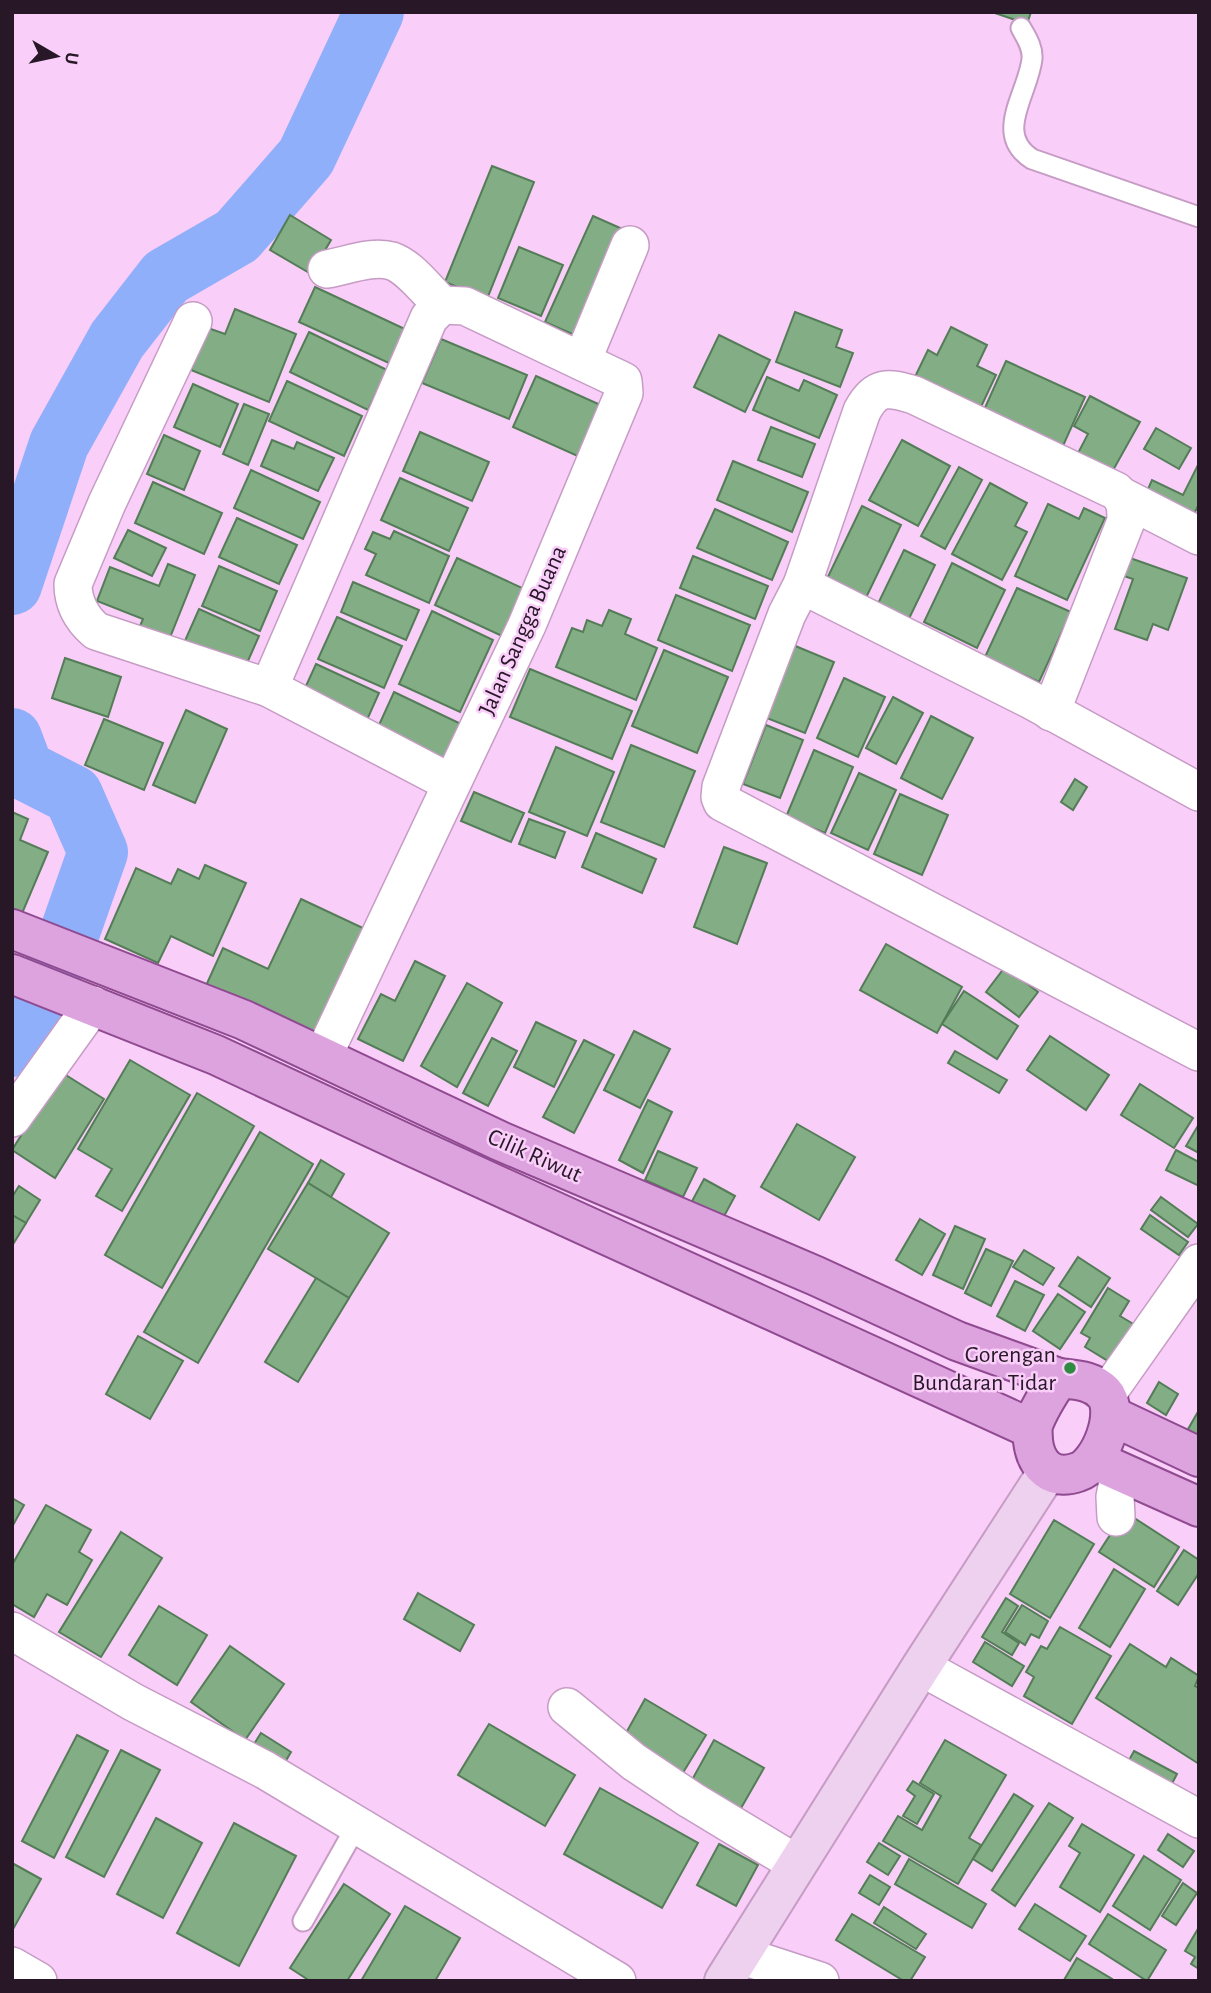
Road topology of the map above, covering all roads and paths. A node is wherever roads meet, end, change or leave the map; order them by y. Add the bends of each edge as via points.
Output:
1 (1021, 28) dead end
2 (1199, 217) edge
3 (630, 245) dead end
4 (327, 269) dead end
5 (442, 305) junction
6 (193, 321) dead end
7 (582, 361) junction
8 (1123, 497) junction
9 (1199, 536) edge
10 (802, 585) junction
11 (269, 688) junction
12 (1051, 712) junction
13 (451, 783) junction
14 (1199, 792) edge
15 (12, 929) edge
16 (12, 974) edge
17 (84, 1001) junction
18 (1199, 1052) edge
19 (323, 1056) junction
20 (426, 1104) junction
21 (12, 1118) edge
22 (411, 1146) junction
23 (1199, 1263) edge
24 (1059, 1378) junction
25 (1109, 1405) junction
26 (1032, 1429) junction
27 (1199, 1457) edge
28 (1107, 1466) junction
29 (1048, 1471) junction
30 (1199, 1507) edge
31 (1115, 1517) dead end
32 (12, 1631) edge
33 (921, 1667) junction
34 (567, 1707) dead end
35 (1199, 1819) edge
36 (357, 1825) junction
37 (797, 1864) junction
38 (303, 1921) dead end
39 (12, 1966) edge
40 (732, 1968) edge
41 (38, 1981) edge
42 (617, 1981) edge
43 (820, 1981) edge

1 - 2 lane via 1032,57 1012,128 1022,153
3 - 7 street
4 - 5 street via 373,259 392,261
5 - 7 street, Jalan Sangga Buana via 465,306
5 - 11 street via 429,318
6 - 11 street via 107,503 73,584 73,598 96,631
7 - 13 street, Jalan Sangga Buana via 623,381 624,393 527,625
8 - 9 street
8 - 10 street via 914,395 895,389 876,391 862,411
8 - 12 street via 1125,521
10 - 12 street
10 - 18 street via 721,788 722,802
11 - 13 street
12 - 14 street
13 - 19 street, Jalan Sangga Buana
15 - 19 main road, Cilik Riwut
16 - 17 main road, Cilik Riwut
17 - 21 street
17 - 22 main road, Cilik Riwut via 216,1055
19 - 20 main road, Cilik Riwut
20 - 22 main road
20 - 24 main road, Cilik Riwut via 500,1141 957,1341
22 - 26 main road, Cilik Riwut
23 - 25 street
24 - 25 main road via 1091,1383
24 - 26 main road
25 - 27 main road
25 - 28 main road
26 - 29 main road via 1035,1456
28 - 29 main road via 1061,1474
28 - 30 main road
28 - 31 street
29 - 33 street
32 - 36 street
33 - 35 street
33 - 37 street
34 - 37 street via 634,1762
36 - 38 lane
36 - 42 street
37 - 40 street
39 - 41 street
40 - 43 street

